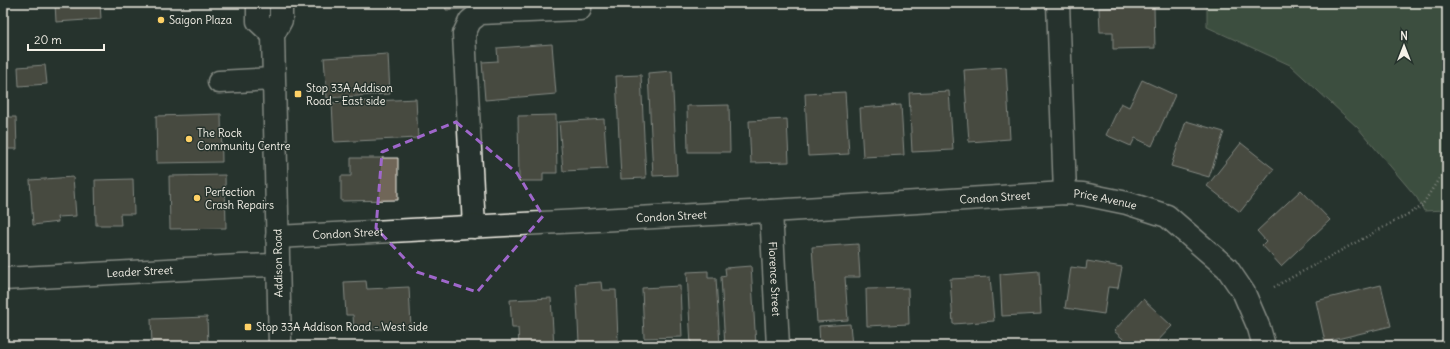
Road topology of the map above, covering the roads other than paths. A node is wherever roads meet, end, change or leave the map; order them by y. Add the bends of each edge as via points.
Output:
1 (258, 3) edge
2 (281, 3) edge
3 (1058, 3) edge
4 (580, 9) dead end
5 (273, 35) junction
6 (273, 79) junction
7 (219, 82) dead end
8 (1065, 193) junction
9 (771, 212) junction
10 (474, 227) junction
11 (277, 237) junction
12 (277, 265) junction
13 (3, 279) edge
14 (280, 346) edge
15 (778, 346) edge
16 (1264, 346) edge

1 - 5 street via 258,21
2 - 5 street, Addison Road via 281,20
3 - 8 street, Price Avenue
4 - 10 street via 480,13 470,21 464,34
5 - 6 street, Addison Road
6 - 7 street
6 - 11 street, Addison Road
8 - 9 street, Condon Street
8 - 16 street, Price Avenue via 1083,194 1167,216 1227,268 1244,293
9 - 10 street, Condon Street
9 - 15 street, Florence Street
10 - 11 street, Condon Street
11 - 12 street, Addison Road
12 - 13 street, Leader Street
12 - 14 street, Addison Road

